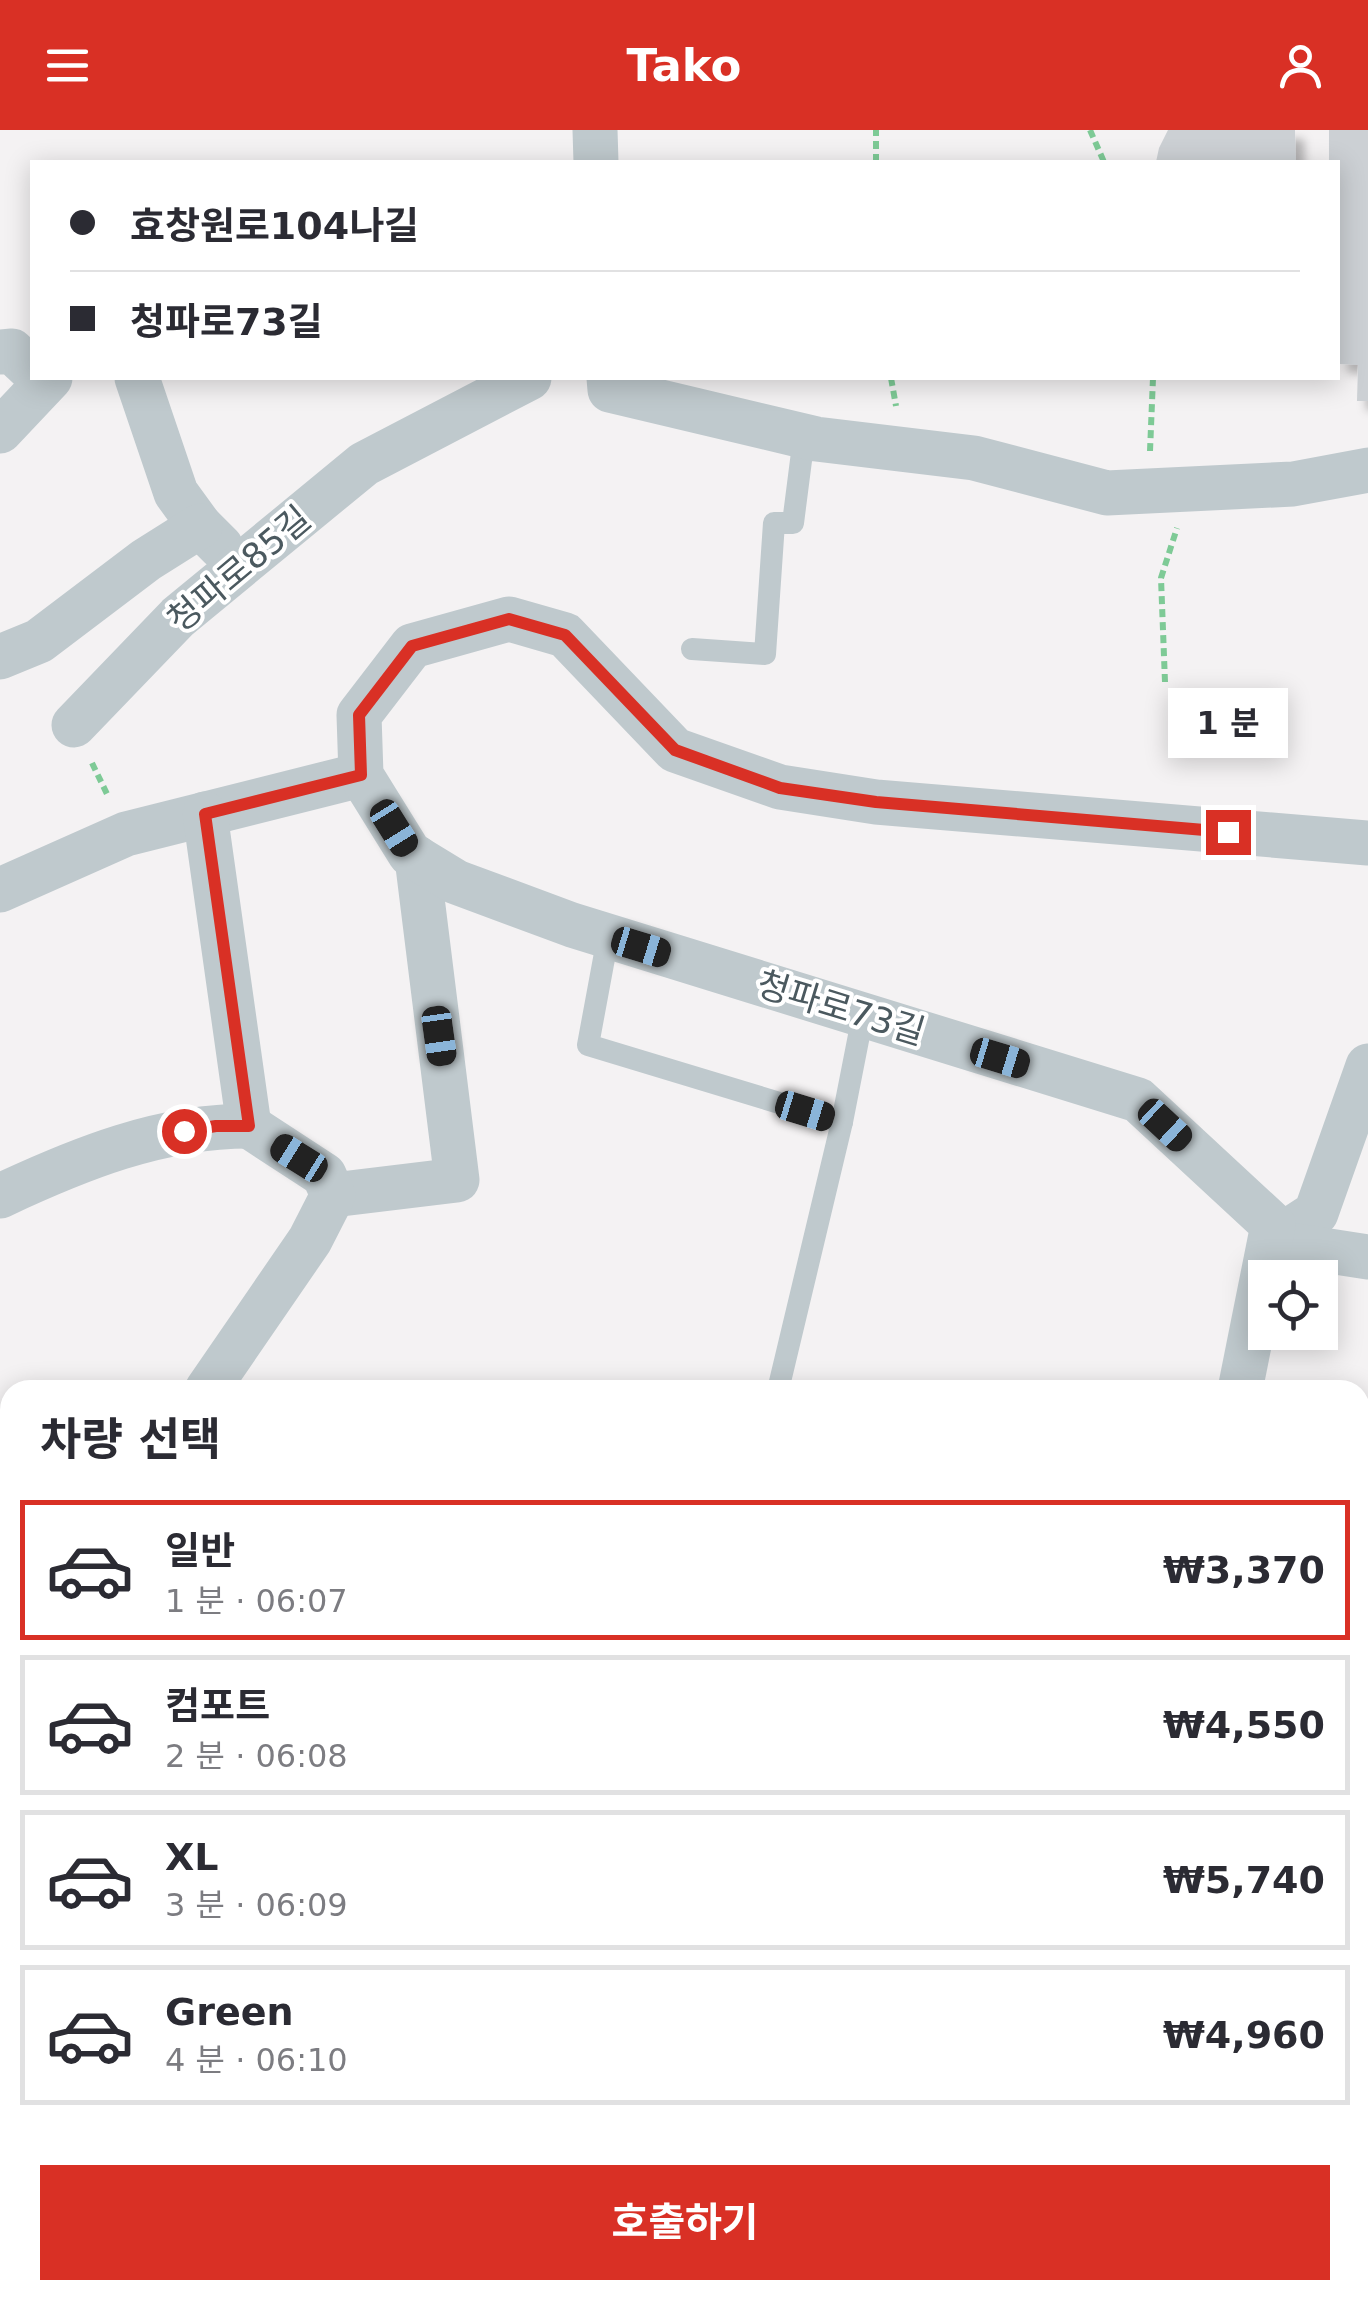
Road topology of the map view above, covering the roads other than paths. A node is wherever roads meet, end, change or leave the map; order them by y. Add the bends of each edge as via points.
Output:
1 (595, 130) edge
2 (596, 160) edge
3 (0, 352) edge
4 (30, 367) edge
5 (41, 380) edge
6 (139, 380) edge
7 (525, 380) edge
8 (608, 380) edge
9 (0, 432) edge
10 (804, 436) junction
11 (1368, 470) edge
12 (200, 526) junction
13 (240, 566) junction
14 (692, 649) dead end
15 (0, 657) edge
16 (74, 725) road end
17 (361, 775) junction
18 (205, 814) junction
19 (1368, 843) edge
20 (417, 858) junction
21 (0, 890) edge
22 (608, 936) junction
23 (862, 1015) junction
24 (1368, 1066) edge
25 (842, 1122) junction
26 (249, 1126) junction
27 (333, 1195) junction
28 (0, 1196) edge
29 (1272, 1242) junction
30 (1368, 1257) edge
31 (214, 1380) edge
32 (780, 1380) edge
33 (1242, 1380) edge

1 - 2 street
3 - 4 street via 12,352
5 - 9 street
6 - 12 street via 176,493
7 - 13 street, 청파로85길 via 364,464
8 - 10 street via 610,390
10 - 11 street via 974,458 1106,493 1293,484
10 - 14 lane via 793,523 774,523 765,654
12 - 13 street
12 - 15 street via 40,641
13 - 16 street, 청파로85길 via 178,618
17 - 18 street
17 - 19 street, 청파로73길 via 359,715 412,646 509,619 565,635 675,750 780,788
17 - 20 street, 청파로73길
18 - 21 street via 126,834
18 - 26 street
20 - 22 street, 청파로73길 via 456,882
20 - 27 street, 청파로73길 via 458,1180
22 - 23 street, 청파로73길
22 - 25 lane via 588,1044
23 - 25 lane
23 - 29 street, 청파로73길 via 1138,1100 1273,1225
24 - 29 street via 1316,1212
25 - 32 lane
26 - 27 street via 324,1175
26 - 28 street via 152,1136
27 - 31 street via 310,1240
29 - 30 street
29 - 33 street

